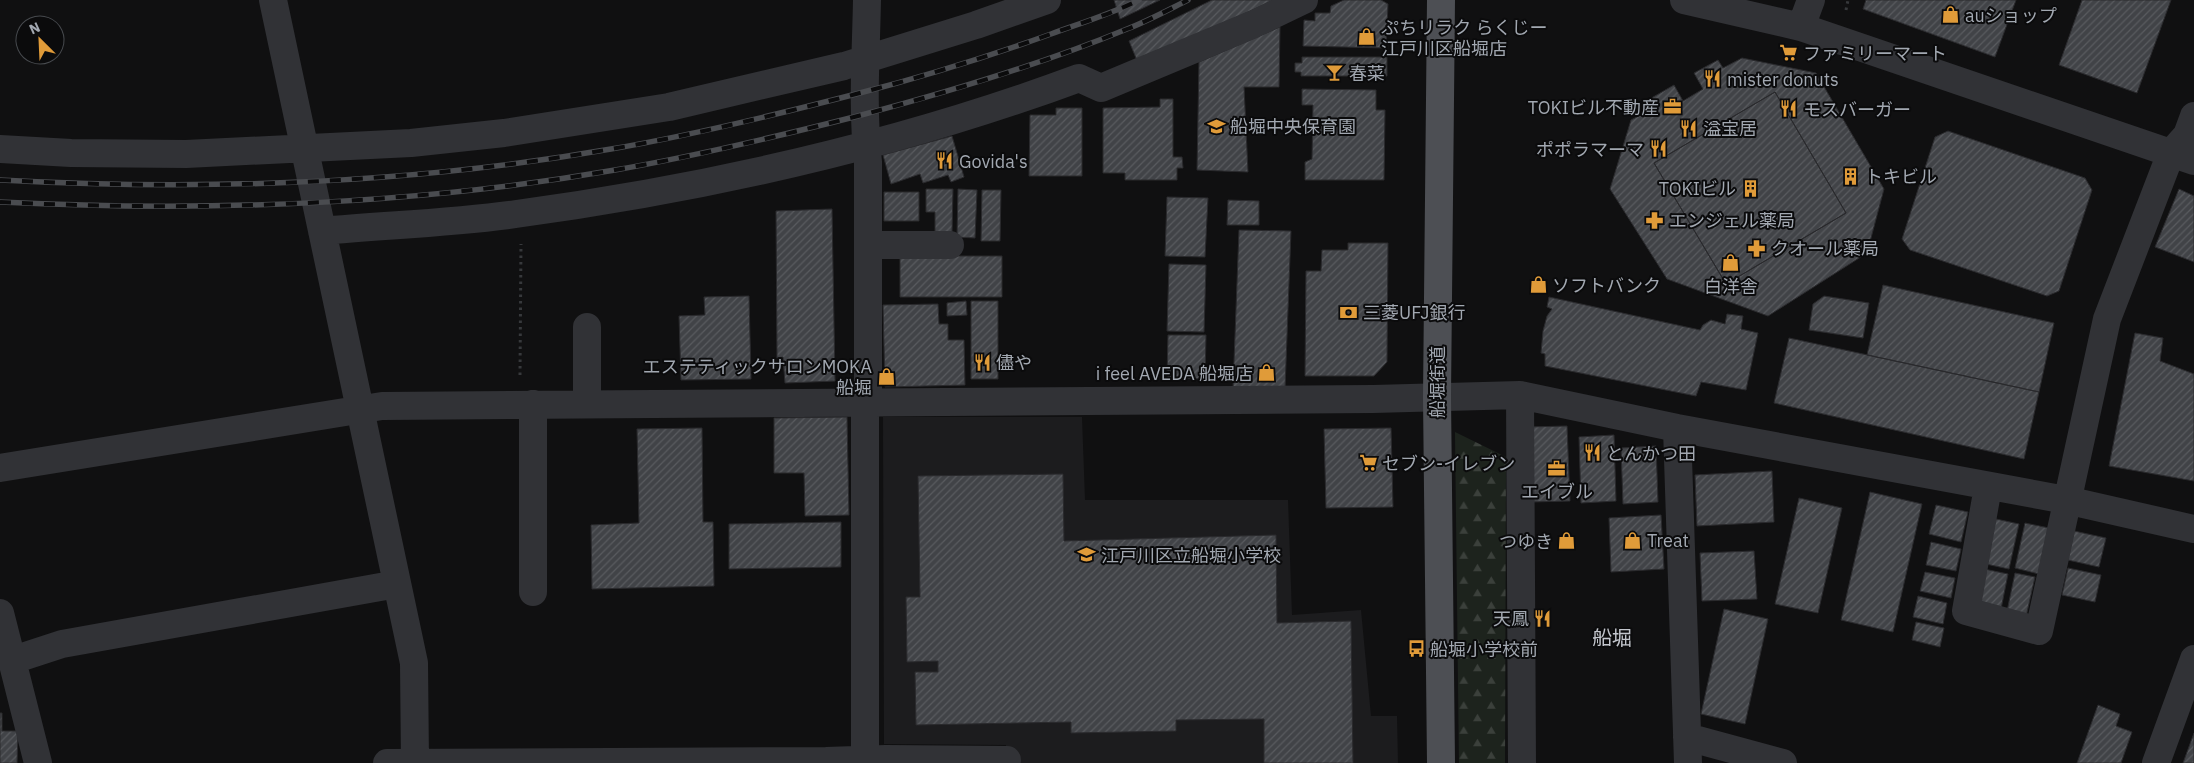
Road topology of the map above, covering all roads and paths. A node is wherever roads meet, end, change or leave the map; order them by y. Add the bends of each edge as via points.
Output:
1 (273, 0) edge
2 (867, 0) edge
3 (1047, 0) edge
4 (1304, 0) edge
5 (1441, 0) edge
6 (1684, 0) edge
7 (1811, 0) edge
8 (1801, 27) junction
9 (865, 60) junction
10 (2194, 116) edge
11 (866, 145) junction
12 (305, 148) junction
13 (0, 149) edge
14 (2182, 157) edge
15 (521, 213) junction
16 (322, 231) junction
17 (868, 245) junction
18 (950, 245) dead end
19 (587, 327) dead end
20 (1520, 395) junction
21 (1437, 397) junction
22 (866, 403) junction
23 (526, 404) junction
24 (587, 404) junction
25 (360, 408) junction
26 (1677, 428) junction
27 (0, 468) edge
28 (1988, 487) junction
29 (2066, 500) junction
30 (2194, 529) edge
31 (397, 584) junction
32 (532, 592) dead end
33 (0, 613) edge
34 (13, 660) junction
35 (2194, 660) edge
36 (1688, 750) edge
37 (1006, 760) dead end
38 (865, 761) edge
39 (38, 763) edge
40 (387, 763) edge
41 (415, 763) edge
42 (1440, 763) edge
43 (1522, 763) edge
44 (1783, 763) edge
45 (2156, 763) edge

1 - 12 street
2 - 9 street
3 - 9 street
4 - 11 street via 1101,88 1079,78 951,122
5 - 21 main road, 船堀街道
6 - 8 street
7 - 8 street
8 - 14 street
9 - 11 street
9 - 12 street via 669,107 504,134
10 - 14 street
11 - 15 street via 668,191
11 - 17 street
12 - 13 street via 186,154
12 - 16 street
14 - 29 street via 2107,319
15 - 16 street
15 - 23 path
16 - 25 street
17 - 18 street
17 - 22 street
19 - 24 street
20 - 21 street
20 - 26 street
20 - 43 street
21 - 22 street
21 - 42 main road, 船堀街道
22 - 24 street
22 - 38 street
23 - 24 street
23 - 25 street
23 - 32 street
25 - 27 street
25 - 31 street
26 - 28 street
26 - 36 street
28 - 29 street
28 - 29 street via 1966,611 2039,631
29 - 30 street
31 - 34 street via 62,644
31 - 41 street via 414,663
33 - 34 street
34 - 39 street
35 - 45 street
36 - 44 street
37 - 38 street
38 - 41 street
40 - 41 street

